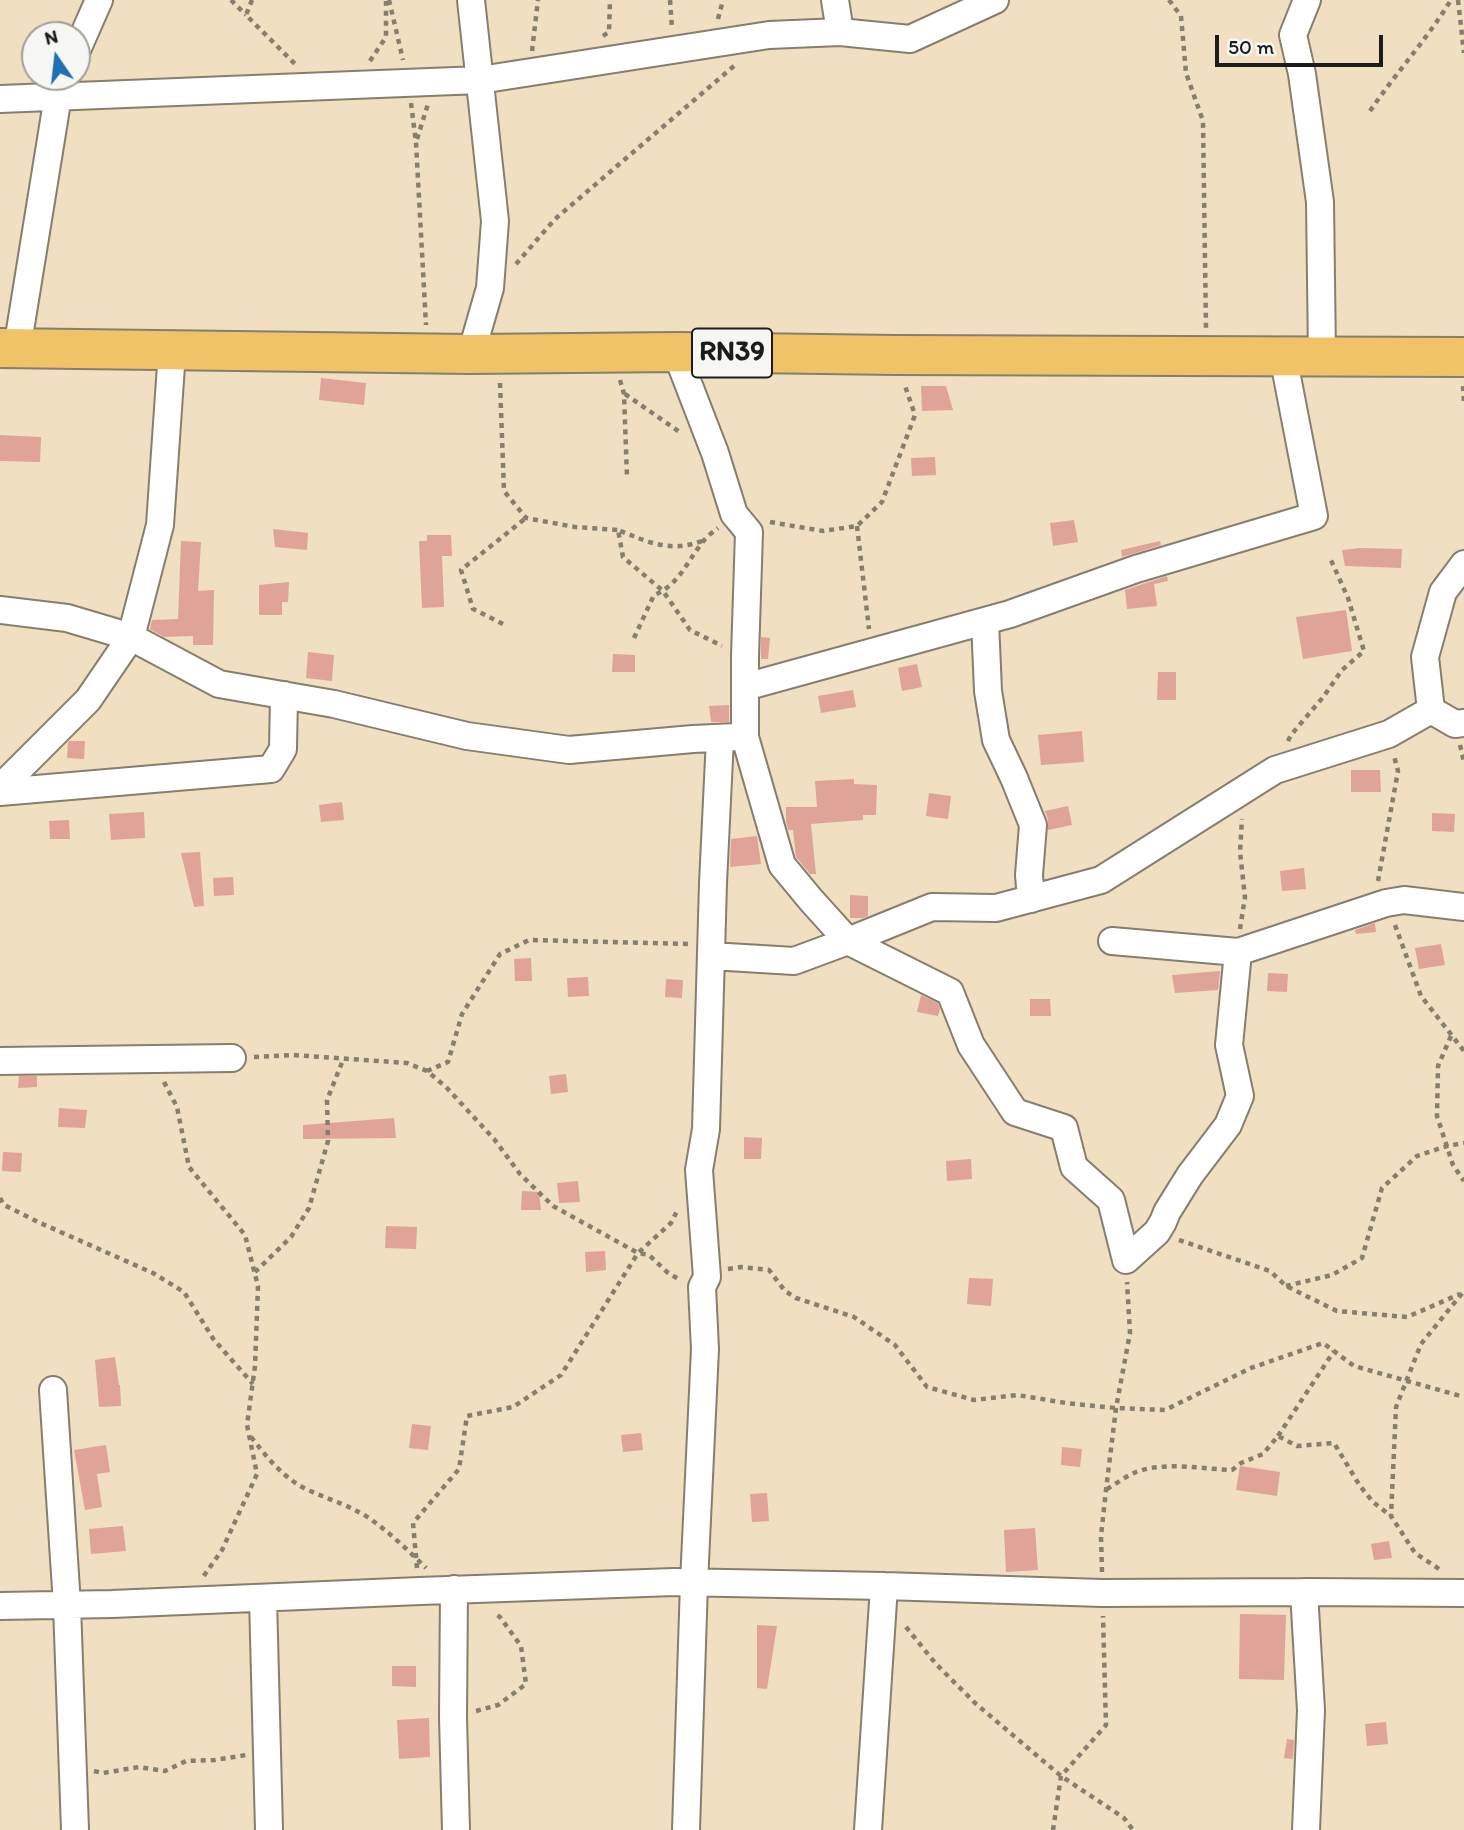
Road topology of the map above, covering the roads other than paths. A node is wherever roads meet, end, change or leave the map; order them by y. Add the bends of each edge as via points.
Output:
1 (99, 0) edge
2 (471, 0) edge
3 (835, 0) edge
4 (995, 0) edge
5 (1307, 0) edge
6 (945, 11) edge
7 (90, 21) edge
8 (840, 32) junction
9 (480, 80) junction
10 (91, 87) edge
11 (41, 91) edge
12 (61, 91) edge
13 (0, 99) edge
14 (9, 349) edge
15 (172, 351) junction
16 (676, 352) junction
17 (485, 354) junction
18 (1283, 356) junction
19 (1322, 356) junction
20 (1464, 357) edge
21 (1464, 564) edge
22 (0, 610) edge
23 (985, 621) junction
24 (131, 637) junction
25 (745, 687) junction
26 (284, 695) junction
27 (1431, 710) junction
28 (1464, 723) edge
29 (733, 737) junction
30 (0, 790) edge
31 (1031, 899) junction
32 (1464, 906) edge
33 (848, 941) junction
34 (1112, 941) dead end
35 (711, 950) junction
36 (1238, 952) junction
37 (1, 1053) edge
38 (232, 1058) road end
39 (53, 1390) dead end
40 (694, 1583) junction
41 (884, 1586) junction
42 (454, 1589) junction
43 (1304, 1592) junction
44 (1464, 1593) edge
45 (263, 1598) junction
46 (67, 1605) junction
47 (0, 1606) edge
48 (75, 1830) edge
49 (269, 1830) edge
50 (456, 1830) edge
51 (686, 1830) edge
52 (869, 1830) edge
53 (1306, 1830) edge

1 - 7 street
2 - 9 street
3 - 8 street
4 - 6 street
5 - 19 street via 1293,35 1321,202
6 - 8 street via 910,39
8 - 9 street via 769,35
9 - 10 street via 317,87
9 - 17 street via 495,221
11 - 13 street
12 - 14 street
14 - 15 highway, RN39
15 - 17 highway, RN39
15 - 24 street via 160,525
16 - 17 highway, RN39
16 - 18 highway, RN39
16 - 25 street via 734,514 749,532
18 - 19 highway, RN39
18 - 23 street via 1314,516 1136,569
19 - 20 highway, RN39
21 - 27 street via 1443,592 1425,657
22 - 24 street via 67,618
23 - 25 street
23 - 31 street via 996,740 1033,825
24 - 26 street via 219,684
24 - 30 street via 88,700
25 - 29 street
26 - 29 street via 467,736 569,750
26 - 30 street via 283,749 271,769
27 - 28 street via 1455,724
27 - 31 street via 1389,734 1265,776 1101,880
29 - 33 street via 782,864
29 - 35 street
31 - 33 street via 996,908 932,907
32 - 36 street via 1404,900 1386,903
33 - 35 street via 794,961
33 - 36 street via 950,992 971,1045 1015,1112 1064,1128 1074,1167 1111,1200 1126,1260 1157,1232 1190,1175 1228,1125 1240,1096 1229,1045
34 - 36 street
35 - 40 street via 706,1129 699,1170 706,1277 702,1287 705,1349
37 - 38 street
39 - 46 street
40 - 41 street
40 - 42 street
40 - 51 street
41 - 43 street via 1102,1593
41 - 52 street
42 - 45 street
42 - 50 street
43 - 44 street
43 - 53 street via 1311,1710
45 - 46 street
45 - 49 street
46 - 47 street
46 - 48 street

